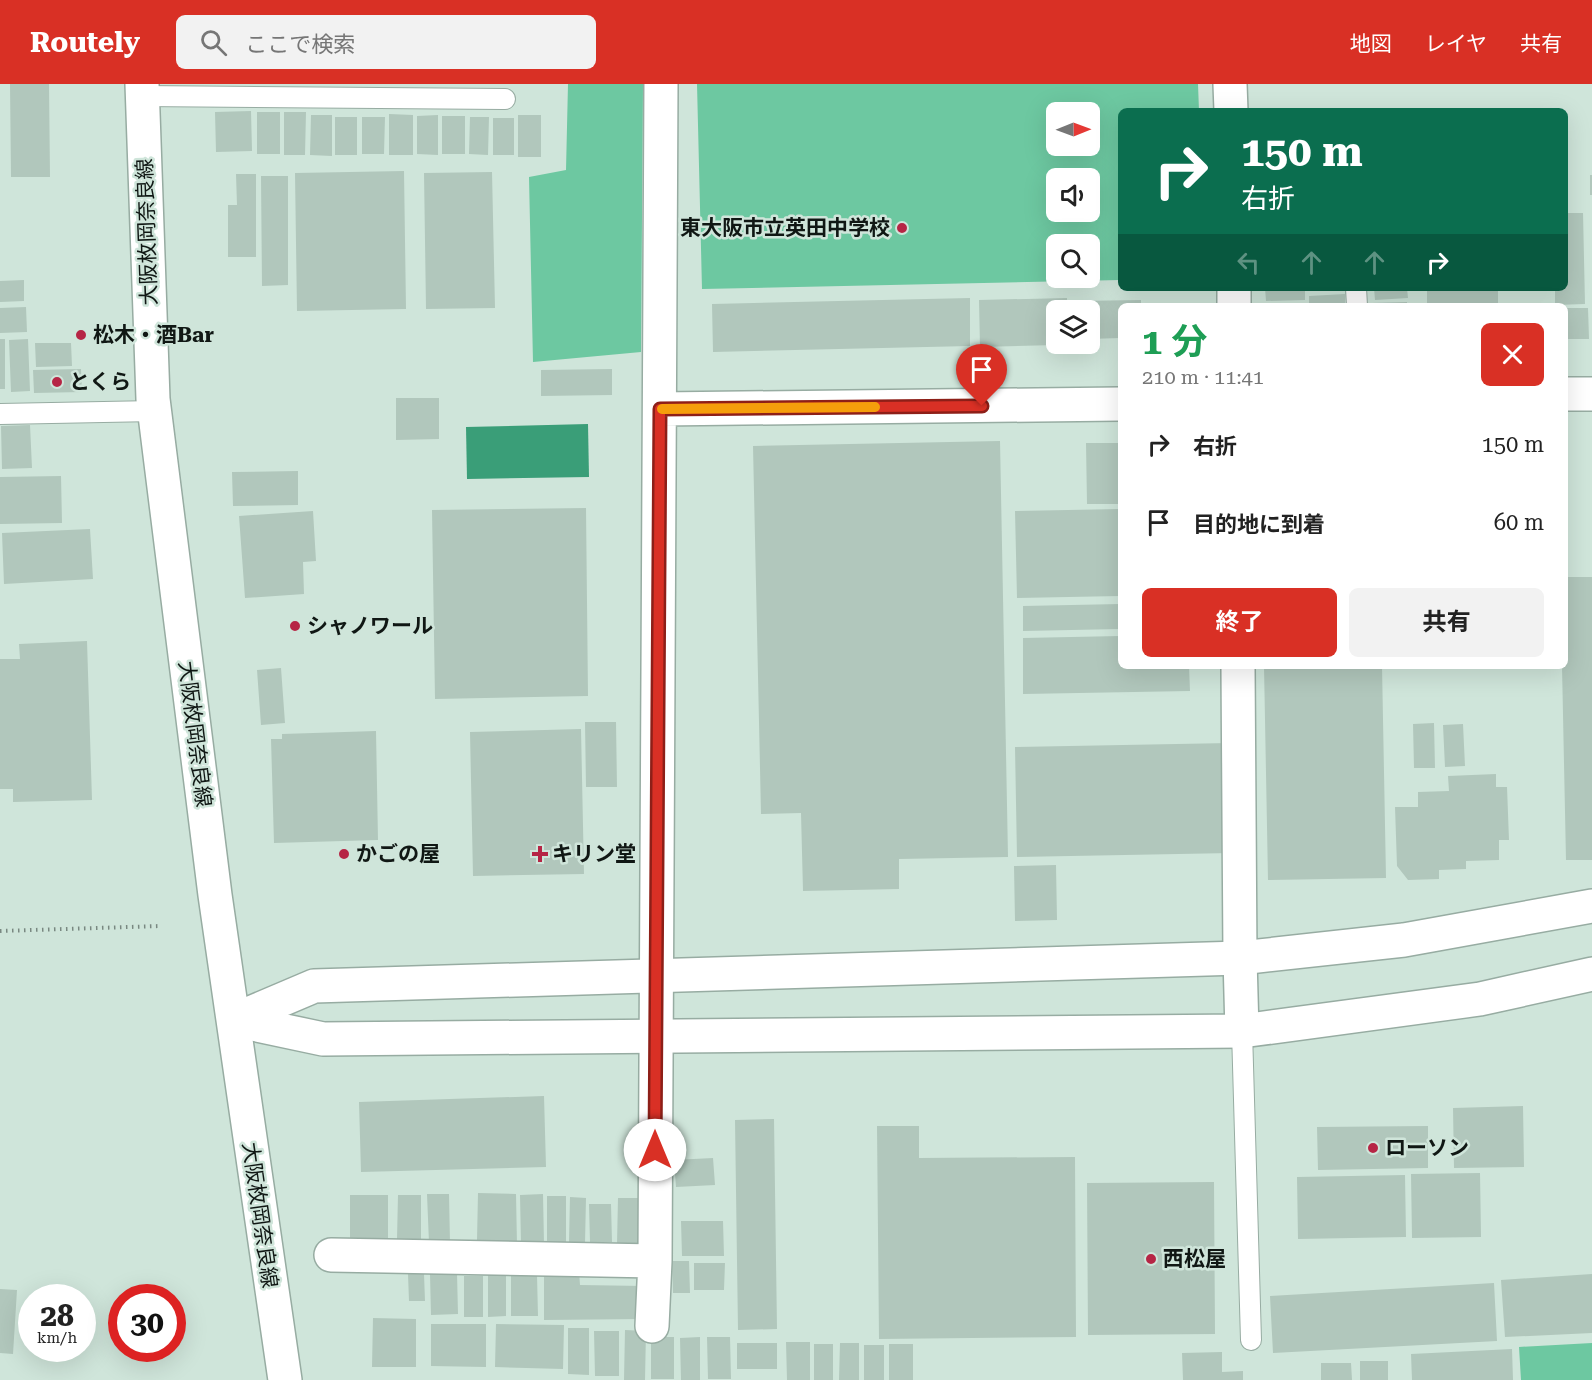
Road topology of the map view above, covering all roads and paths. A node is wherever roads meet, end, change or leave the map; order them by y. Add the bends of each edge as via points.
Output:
1 (661, 84) edge
2 (1230, 84) edge
3 (142, 90) edge
4 (505, 99) dead end
5 (1231, 108) edge
6 (1568, 394) edge
7 (1592, 394) edge
8 (1118, 404) edge
9 (660, 409) junction
10 (155, 411) junction
11 (0, 414) edge
12 (1238, 669) edge
13 (1592, 906) edge
14 (160, 926) dead end
15 (0, 931) edge
16 (1240, 958) junction
17 (1592, 974) edge
18 (655, 977) junction
19 (234, 1020) junction
20 (1242, 1031) junction
21 (656, 1036) junction
22 (331, 1255) dead end
23 (655, 1261) junction
24 (652, 1326) dead end
25 (1251, 1340) dead end
26 (285, 1380) edge

1 - 9 street
2 - 5 street
3 - 4 lane
3 - 10 street, 大阪枚岡奈良線
6 - 7 street
8 - 9 street
9 - 18 street
10 - 11 lane
10 - 19 street, 大阪枚岡奈良線
12 - 16 street
13 - 16 street via 1404,940
14 - 15 path
16 - 18 street
16 - 20 street
17 - 20 street via 1480,999
18 - 19 street via 314,986
18 - 21 street
19 - 21 street via 323,1040
19 - 26 street, 大阪枚岡奈良線
20 - 21 street
20 - 25 lane
21 - 23 street
22 - 23 street
23 - 24 street

